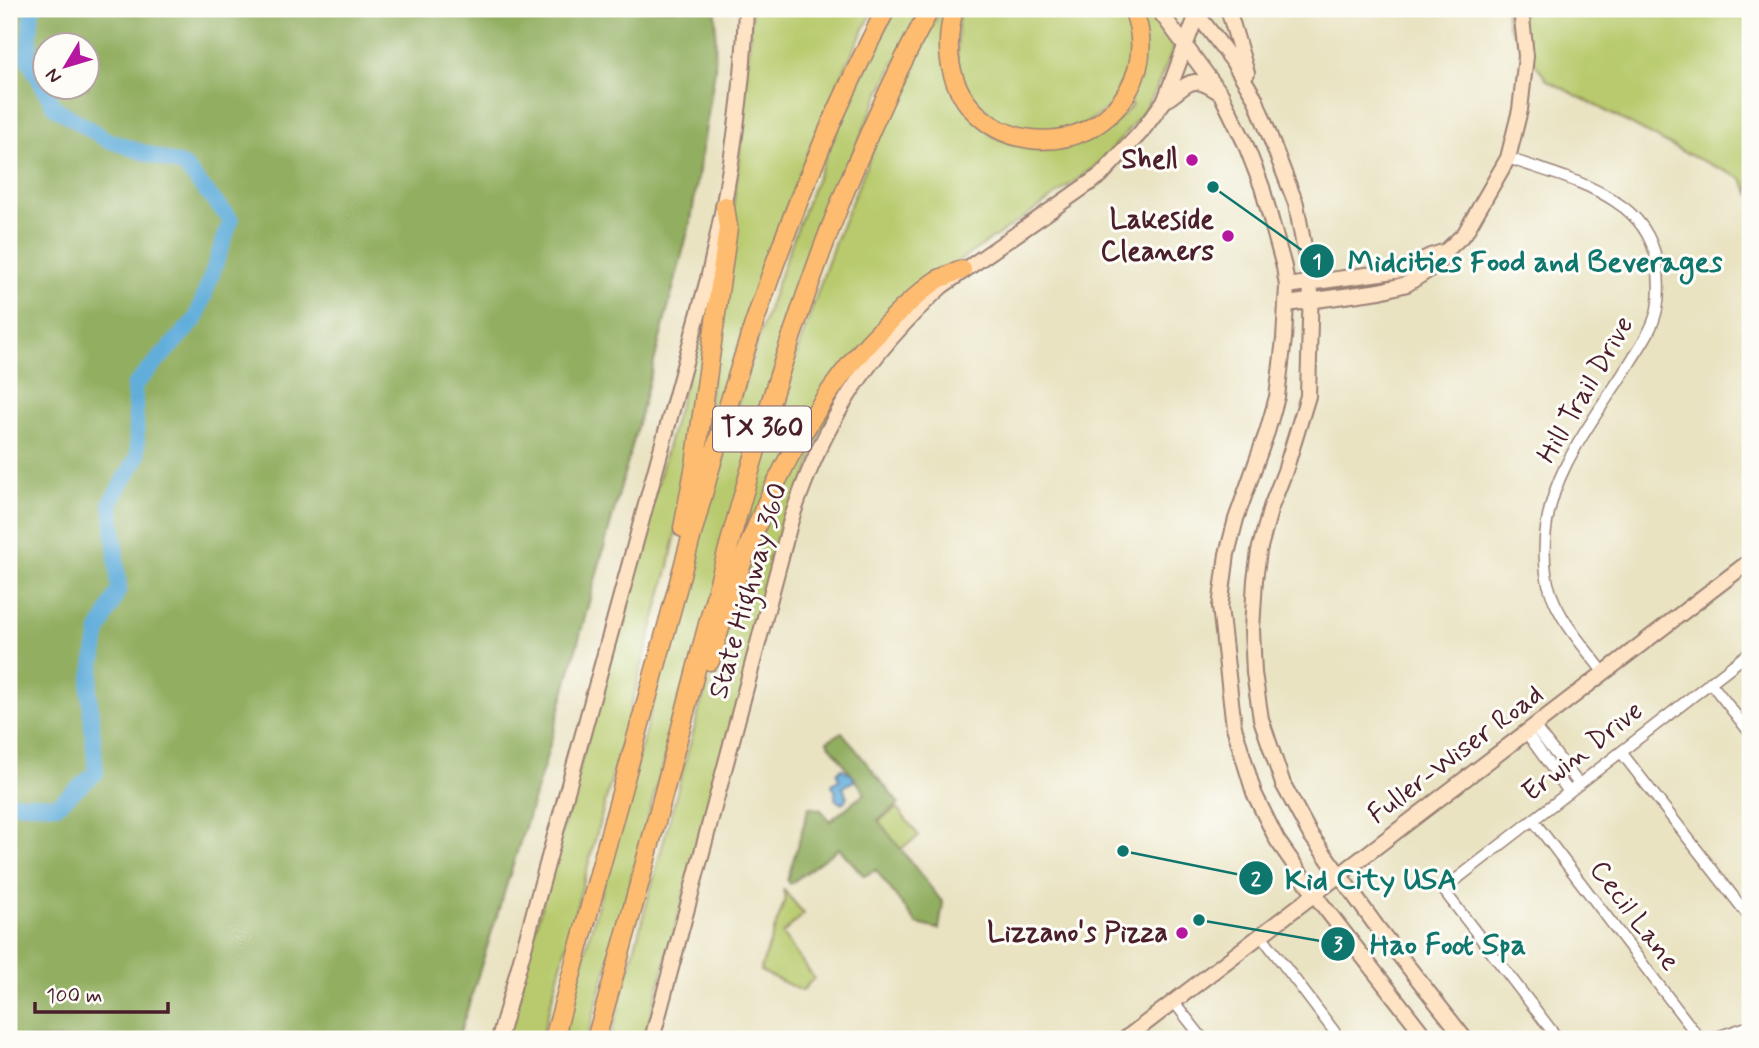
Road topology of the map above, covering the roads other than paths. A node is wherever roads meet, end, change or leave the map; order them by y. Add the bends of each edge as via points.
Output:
1 (746, 9) edge
2 (886, 9) edge
3 (930, 9) edge
4 (954, 9) edge
5 (1133, 9) edge
6 (1158, 9) edge
7 (1228, 9) edge
8 (1521, 9) edge
9 (1197, 10) edge
10 (1186, 45) junction
11 (1221, 94) junction
12 (1255, 98) junction
13 (1165, 100) junction
14 (1508, 158) junction
15 (725, 206) junction
16 (1446, 251) junction
17 (962, 270) junction
18 (1311, 284) junction
19 (1287, 286) junction
20 (1312, 302) junction
21 (1287, 304) junction
22 (1750, 561) edge
23 (1750, 652) edge
24 (1604, 673) junction
25 (1710, 682) junction
26 (1530, 729) junction
27 (1750, 733) edge
28 (1621, 752) junction
29 (1580, 784) junction
30 (1569, 792) junction
31 (619, 798) junction
32 (1532, 820) junction
33 (644, 867) junction
34 (1339, 875) junction
35 (1314, 894) junction
36 (1750, 918) edge
37 (1261, 935) junction
38 (1174, 1002) junction
39 (1750, 1026) edge
40 (499, 1039) edge
41 (554, 1039) edge
42 (596, 1039) edge
43 (652, 1039) edge
44 (1125, 1039) edge
45 (1203, 1039) edge
46 (1340, 1039) edge
47 (1427, 1039) edge
48 (1465, 1039) edge
49 (1558, 1039) edge
50 (1700, 1039) edge
51 (1711, 1039) edge

1 - 15 main road via 741,95
2 - 31 highway, TX 360 via 812,168 762,299
3 - 33 highway, TX 360 via 841,200 788,344 724,563
4 - 5 highway via 950,58 958,88 984,119 1001,130 1042,141 1087,131 1122,100 1140,62 1141,41
6 - 10 main road
7 - 12 main road
8 - 14 main road via 1526,41 1524,91
9 - 10 main road, State Highway 360
9 - 12 main road
10 - 11 main road
10 - 13 main road, State Highway 360
11 - 13 main road via 1201,81 1192,81
11 - 19 main road via 1262,187
12 - 18 main road via 1296,204
13 - 17 main road, State Highway 360 via 1101,176
14 - 16 main road via 1465,233
14 - 24 street, Hill Trail Drive via 1590,187 1617,202 1644,229 1656,256 1658,299 1650,329 1567,462 1546,521 1546,575 1553,598
15 - 31 highway via 728,228 695,465 620,773
15 - 40 main road
16 - 18 main road via 1402,270
16 - 20 main road via 1438,264 1407,284
17 - 33 highway via 938,280 894,317 852,362 779,474 716,642 655,850
17 - 43 main road, State Highway 360 via 919,307 876,356 839,407 811,465 791,520
18 - 19 main road
18 - 20 main road
19 - 21 main road
20 - 21 main road
20 - 34 main road via 1308,396 1259,551 1252,640 1261,719 1283,783
21 - 35 main road via 1277,397 1236,519 1220,607 1234,727 1254,793
22 - 24 main road, Fuller-Wiser Road
23 - 25 street, Erwin Drive
24 - 26 main road, Fuller-Wiser Road
25 - 27 street
25 - 28 street, Erwin Drive
26 - 29 street
26 - 30 street
26 - 34 main road, Fuller-Wiser Road
28 - 29 street, Erwin Drive
28 - 36 street
29 - 30 street, Erwin Drive
30 - 32 street, Erwin Drive
31 - 41 highway, TX 360
32 - 49 street, Erwin Drive via 1445,892
32 - 50 street, Cecil Lane
33 - 42 highway, TX 360
34 - 35 main road, Fuller-Wiser Road
34 - 48 main road
35 - 37 main road, Fuller-Wiser Road
35 - 47 main road
37 - 38 main road, Fuller-Wiser Road
37 - 46 street
38 - 44 main road, Fuller-Wiser Road
38 - 45 street
39 - 51 street

